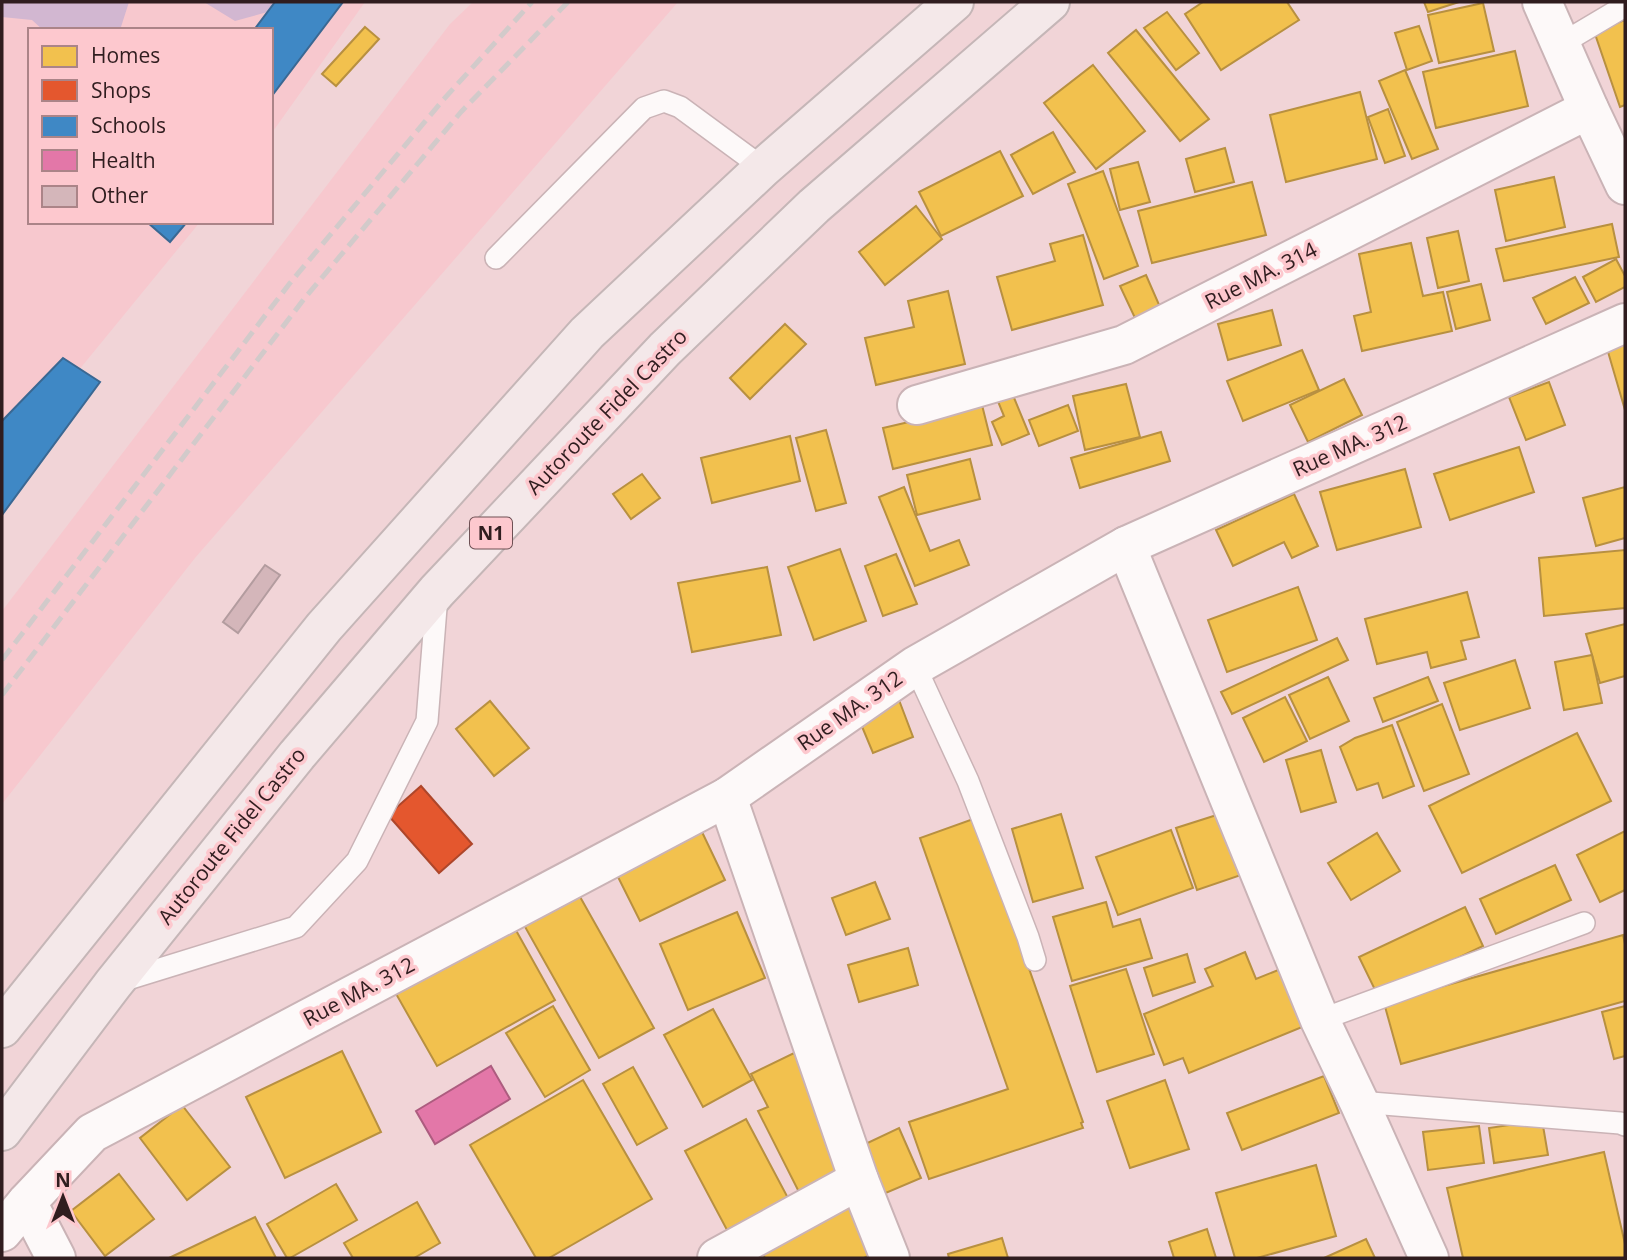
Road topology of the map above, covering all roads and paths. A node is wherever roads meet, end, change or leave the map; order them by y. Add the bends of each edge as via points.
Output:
1 (954, 2) edge
2 (1050, 2) edge
3 (1078, 2) edge
4 (1542, 2) edge
5 (1625, 6) edge
6 (1561, 44) junction
7 (1589, 109) junction
8 (764, 168) junction
9 (1625, 185) edge
10 (814, 206) junction
11 (496, 258) dead end
12 (1625, 323) edge
13 (917, 405) dead end
14 (1126, 546) junction
15 (437, 591) junction
16 (915, 666) junction
17 (727, 797) junction
18 (1584, 923) dead end
19 (1035, 960) dead end
20 (113, 984) junction
21 (1320, 1020) junction
22 (2, 1028) edge
23 (1359, 1102) junction
24 (1624, 1122) edge
25 (2, 1131) edge
26 (859, 1180) junction
27 (27, 1202) junction
28 (2, 1232) edge
29 (56, 1258) edge
30 (717, 1258) edge
31 (890, 1258) edge
32 (1429, 1258) edge

1 - 8 highway
2 - 10 highway, Autoroute Fidel Castro / N1
3 - 10 highway via 925,113
4 - 6 street
5 - 6 lane
6 - 7 street
7 - 9 street
7 - 13 street, Rue MA. 314 via 1124,345
8 - 11 lane via 680,107 664,101 644,108
8 - 22 highway via 587,333 333,617
10 - 15 highway, Autoroute Fidel Castro / N1 via 665,349
12 - 14 street, Rue MA. 312
14 - 16 street, Rue MA. 312
14 - 21 street
15 - 20 highway, Autoroute Fidel Castro / N1 via 297,755
15 - 20 lane via 427,721 357,861 296,927
16 - 17 street, Rue MA. 312
16 - 19 lane via 968,781
17 - 26 street
17 - 27 street, Rue MA. 312 via 92,1133
18 - 21 lane
20 - 25 highway, Autoroute Fidel Castro / N1
21 - 23 street
23 - 24 lane
23 - 32 street
26 - 30 street
26 - 31 street
27 - 28 street, Rue MA. 312
27 - 29 street

